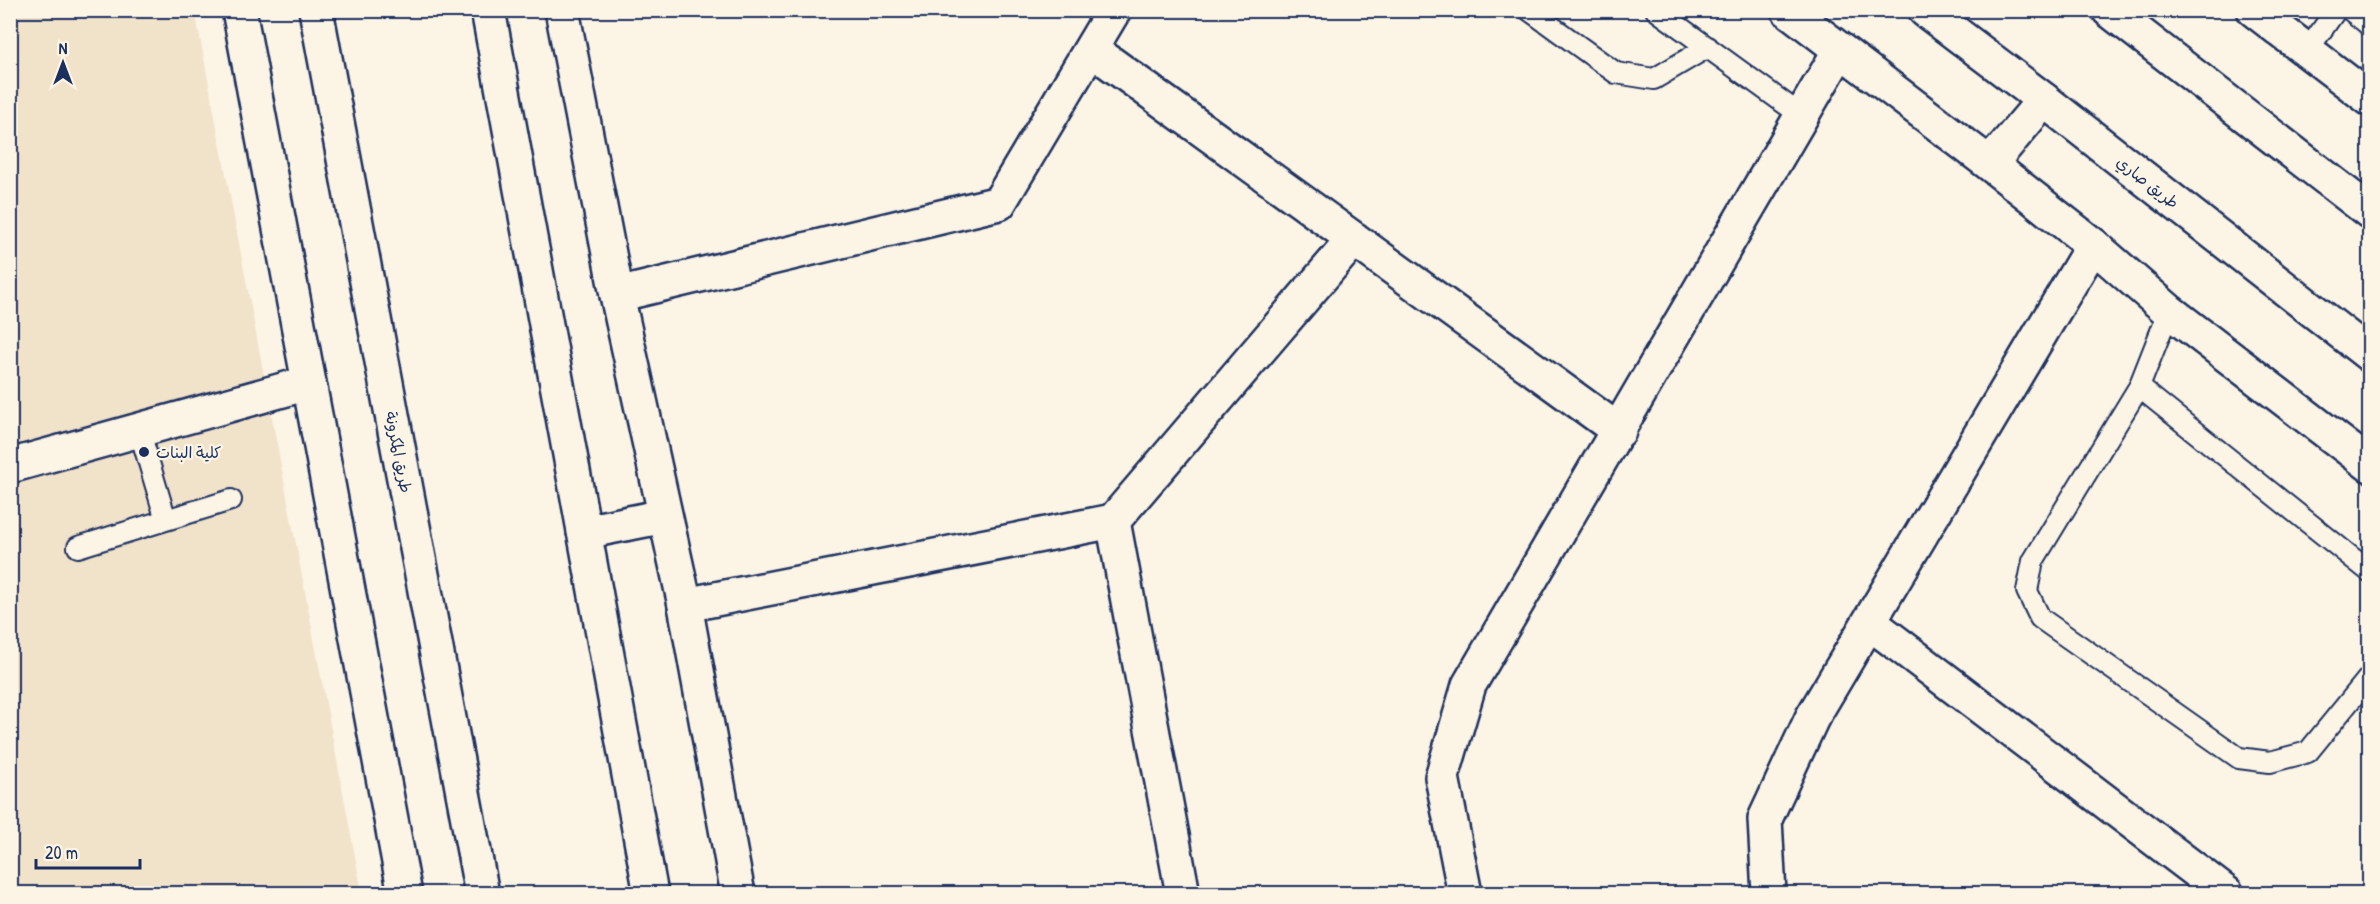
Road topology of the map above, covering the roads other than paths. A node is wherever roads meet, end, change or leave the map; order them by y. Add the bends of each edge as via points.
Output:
1 (239, 10) edge
2 (316, 10) edge
3 (562, 10) edge
4 (1114, 10) edge
5 (1529, 10) edge
6 (1656, 10) edge
7 (1788, 10) edge
8 (1925, 10) edge
9 (2109, 10) edge
10 (2254, 10) edge
11 (2336, 10) edge
12 (2350, 10) edge
13 (488, 11) edge
14 (2370, 26) edge
15 (1708, 47) junction
16 (1091, 49) junction
17 (1840, 50) junction
18 (2307, 51) junction
19 (2365, 87) edge
20 (2044, 100) junction
21 (1802, 116) junction
22 (1990, 164) junction
23 (2370, 212) edge
24 (1354, 239) junction
25 (2093, 245) junction
26 (617, 295) junction
27 (2169, 311) junction
28 (2370, 355) edge
29 (308, 383) junction
30 (2139, 387) junction
31 (139, 429) junction
32 (1618, 430) junction
33 (2370, 465) edge
34 (10, 466) edge
35 (231, 500) dead end
36 (665, 516) junction
37 (166, 520) junction
38 (1113, 521) junction
39 (584, 532) junction
40 (78, 547) dead end
41 (2370, 572) edge
42 (685, 605) junction
43 (1869, 622) junction
44 (2370, 676) edge
45 (405, 894) edge
46 (482, 894) edge
47 (651, 894) edge
48 (738, 894) edge
49 (1183, 894) edge
50 (1465, 894) edge
51 (1769, 894) edge
52 (2227, 894) edge

1 - 29 main road
2 - 46 main road, طريق المكرونة
3 - 26 main road
4 - 16 main road
5 - 15 lane via 1616,73 1654,79
6 - 15 lane
7 - 17 main road
8 - 20 main road, طريق صاري
9 - 23 main road
10 - 18 main road
11 - 18 lane
12 - 14 lane
13 - 39 main road
15 - 21 lane
16 - 24 main road
16 - 26 main road via 999,203
17 - 21 main road
17 - 22 main road
18 - 19 main road
20 - 22 main road
20 - 28 main road, طريق صاري
21 - 32 main road
22 - 25 main road
24 - 32 main road
24 - 38 main road
25 - 27 main road
25 - 43 main road
26 - 36 main road
27 - 30 lane
27 - 33 main road
29 - 31 main road
29 - 45 main road
30 - 41 lane
30 - 44 lane via 2033,561 2027,591 2040,618 2239,759 2270,762 2308,752
31 - 34 main road
31 - 37 lane
32 - 50 main road via 1470,686 1442,777
35 - 37 lane
36 - 39 main road
36 - 42 main road
37 - 40 lane
38 - 42 main road
38 - 49 main road
39 - 47 main road
42 - 48 main road
43 - 51 main road via 1812,718 1766,819
43 - 52 main road

